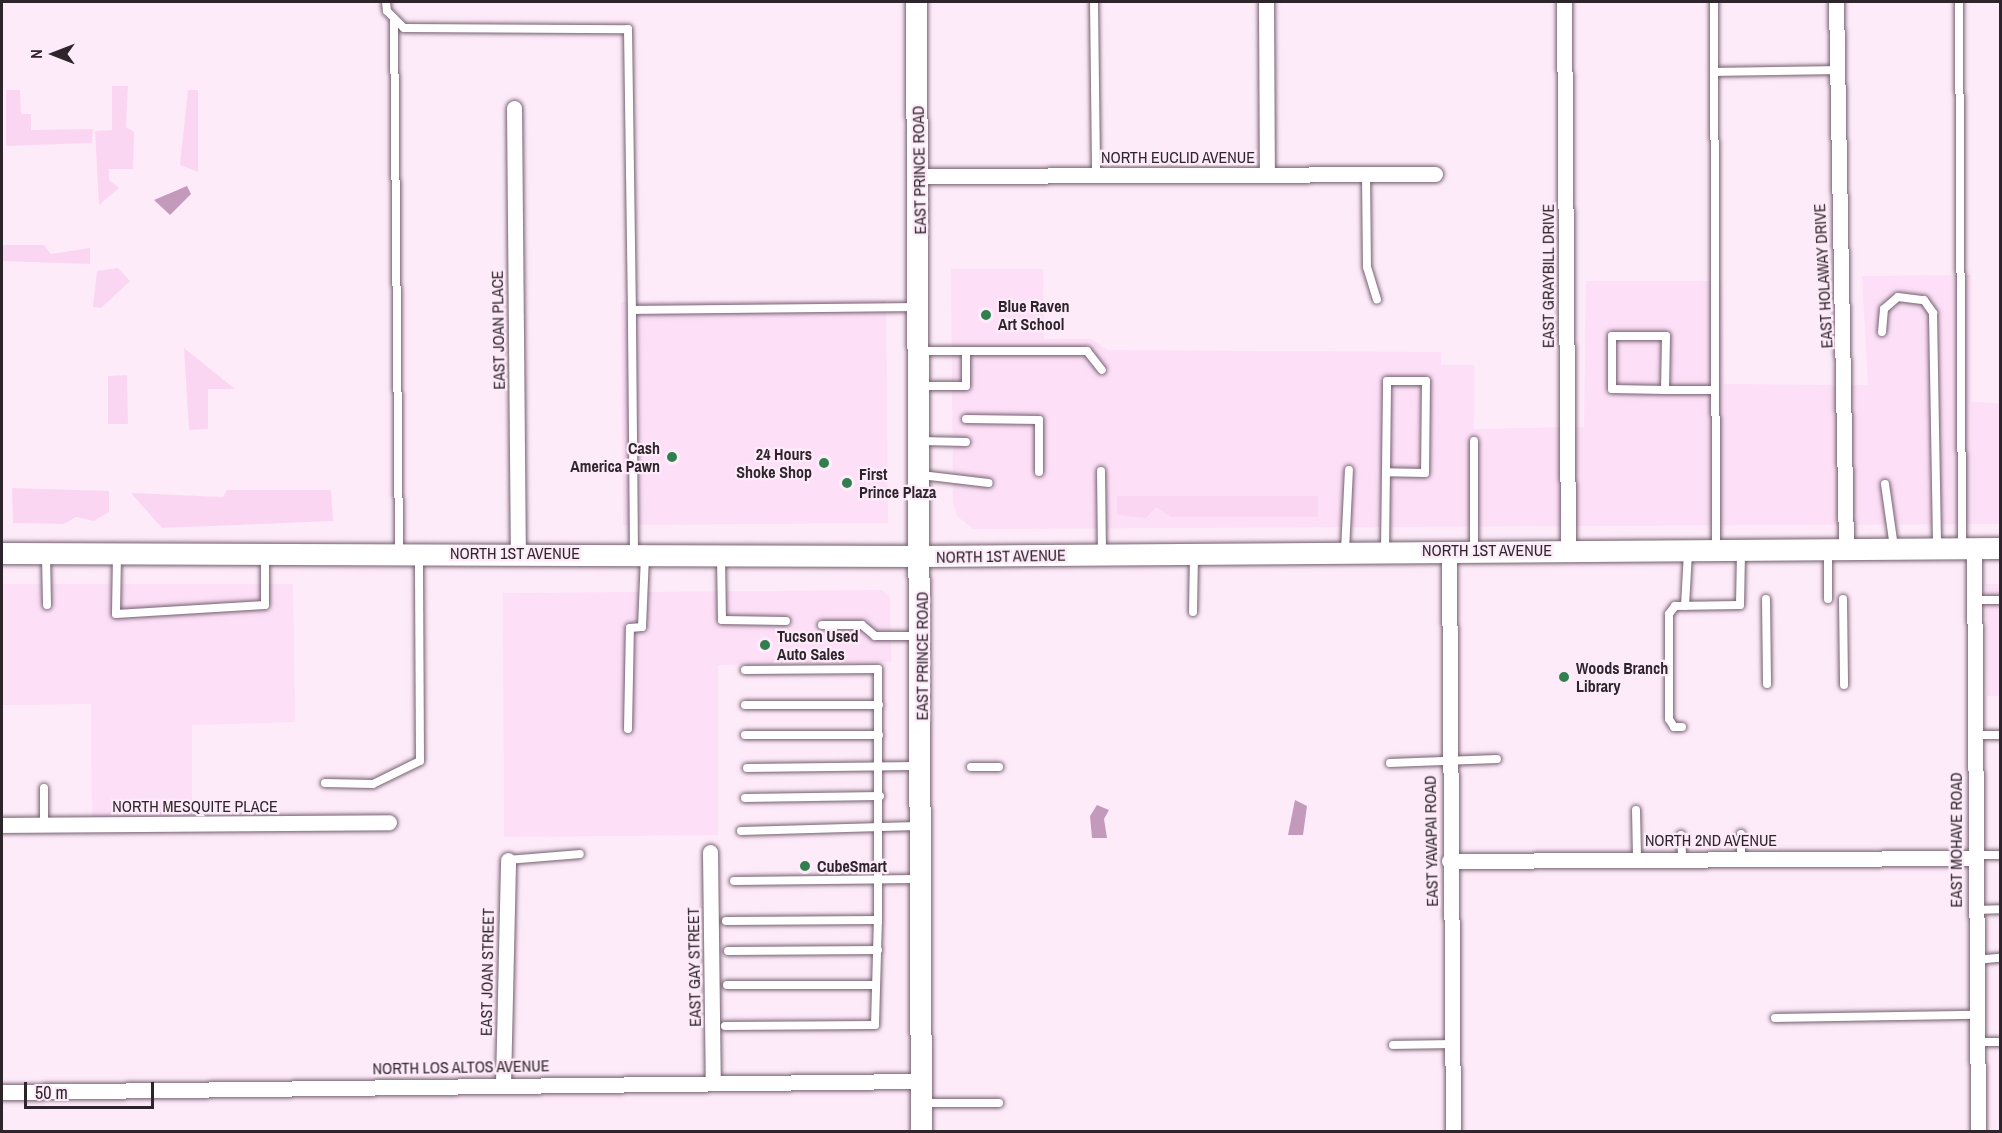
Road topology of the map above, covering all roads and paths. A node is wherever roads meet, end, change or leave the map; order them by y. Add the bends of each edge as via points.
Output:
1 (386, 2) edge
2 (916, 2) edge
3 (1094, 2) edge
4 (1266, 2) edge
5 (1564, 2) edge
6 (1714, 2) edge
7 (1836, 2) edge
8 (1959, 2) edge
9 (394, 19) junction
10 (1837, 70) junction
11 (1714, 72) junction
12 (514, 108) dead end
13 (1366, 174) junction
14 (1436, 174) dead end
15 (1096, 175) junction
16 (1267, 175) junction
17 (920, 176) junction
18 (1377, 300) dead end
19 (920, 307) junction
20 (632, 310) junction
21 (1882, 333) dead end
22 (921, 351) junction
23 (966, 351) junction
24 (1102, 370) dead end
25 (921, 386) junction
26 (1665, 390) junction
27 (1714, 390) junction
28 (966, 419) dead end
29 (921, 441) junction
30 (1474, 441) dead end
31 (966, 442) dead end
32 (1349, 470) dead end
33 (1101, 471) dead end
34 (1039, 472) dead end
35 (1386, 472) junction
36 (921, 476) junction
37 (989, 483) dead end
38 (1885, 484) dead end
39 (1894, 548) junction
40 (1937, 548) junction
41 (1968, 548) junction
42 (2001, 548) edge
43 (1568, 549) junction
44 (1688, 549) junction
45 (1716, 549) junction
46 (1741, 549) junction
47 (1837, 549) junction
48 (1449, 550) junction
49 (1474, 550) junction
50 (1344, 551) junction
51 (1385, 551) junction
52 (518, 552) junction
53 (2, 553) edge
54 (46, 553) junction
55 (117, 553) junction
56 (265, 553) junction
57 (409, 553) junction
58 (639, 553) junction
59 (1194, 553) junction
60 (721, 554) junction
61 (1102, 555) junction
62 (922, 556) junction
63 (1828, 598) dead end
64 (1843, 598) dead end
65 (1766, 599) dead end
66 (1974, 600) junction
67 (2001, 600) edge
68 (47, 605) dead end
69 (1685, 606) junction
70 (1193, 612) dead end
71 (786, 621) dead end
72 (822, 625) dead end
73 (922, 635) junction
74 (745, 670) dead end
75 (1767, 684) dead end
76 (1844, 685) dead end
77 (745, 705) dead end
78 (879, 705) junction
79 (1682, 727) dead end
80 (628, 729) dead end
81 (745, 735) dead end
82 (879, 735) junction
83 (1973, 735) junction
84 (2001, 735) edge
85 (1497, 759) dead end
86 (1448, 762) junction
87 (1390, 763) dead end
88 (880, 766) junction
89 (922, 766) junction
90 (971, 767) dead end
91 (999, 767) dead end
92 (747, 768) dead end
93 (325, 783) dead end
94 (44, 788) dead end
95 (880, 796) junction
96 (745, 798) dead end
97 (1636, 810) dead end
98 (388, 822) dead end
99 (44, 824) junction
100 (2, 825) edge
101 (922, 826) junction
102 (881, 827) junction
103 (741, 831) dead end
104 (1741, 834) dead end
105 (1681, 835) dead end
106 (710, 852) dead end
107 (580, 854) dead end
108 (2001, 855) edge
109 (1636, 857) junction
110 (1682, 857) junction
111 (1741, 857) junction
112 (1973, 857) junction
113 (508, 860) joint
114 (1449, 861) junction
115 (880, 879) junction
116 (922, 879) junction
117 (734, 881) dead end
118 (2001, 909) edge
119 (1974, 910) junction
120 (726, 921) dead end
121 (878, 922) junction
122 (728, 951) dead end
123 (878, 951) junction
124 (2001, 958) edge
125 (1975, 960) junction
126 (876, 985) junction
127 (727, 986) dead end
128 (1976, 1016) junction
129 (1775, 1018) dead end
130 (725, 1026) dead end
131 (1977, 1042) junction
132 (2001, 1042) edge
133 (1451, 1044) junction
134 (1393, 1045) dead end
135 (922, 1081) junction
136 (713, 1082) junction
137 (503, 1084) junction
138 (2, 1092) edge
139 (921, 1103) junction
140 (999, 1103) dead end
141 (921, 1131) edge
142 (1453, 1131) edge
143 (1978, 1131) edge

1 - 9 lane
2 - 17 main road, EAST PRINCE ROAD
3 - 15 lane
4 - 16 street
5 - 43 street, EAST GRAYBILL DRIVE
6 - 11 lane
7 - 10 street, EAST HOLAWAY DRIVE
8 - 41 lane
9 - 20 lane via 404,28 628,28
9 - 57 lane
10 - 11 lane
10 - 47 street, EAST HOLAWAY DRIVE
11 - 27 lane
12 - 52 street, EAST JOAN PLACE
13 - 14 street, NORTH EUCLID AVENUE
13 - 16 street, NORTH EUCLID AVENUE
13 - 18 lane via 1367,267
15 - 16 street, NORTH EUCLID AVENUE
15 - 17 street, NORTH EUCLID AVENUE
17 - 19 main road, EAST PRINCE ROAD
19 - 20 lane
19 - 22 main road, EAST PRINCE ROAD
20 - 58 lane
21 - 40 lane via 1884,309 1898,297 1924,300 1933,313
22 - 23 lane
22 - 25 main road, EAST PRINCE ROAD
23 - 24 lane via 1087,351
23 - 25 lane via 966,386
25 - 29 main road, EAST PRINCE ROAD
26 - 26 lane via 1612,389 1612,336 1666,336
26 - 27 lane
27 - 45 lane
28 - 34 lane via 1039,420
29 - 31 lane
29 - 36 main road, EAST PRINCE ROAD
30 - 49 lane
32 - 50 lane
33 - 61 lane
35 - 35 lane via 1386,381 1426,381 1425,473
35 - 51 lane
36 - 37 lane
36 - 62 main road, EAST PRINCE ROAD
38 - 39 lane
39 - 40 main road, NORTH 1ST AVENUE
39 - 47 main road, NORTH 1ST AVENUE
40 - 41 main road, NORTH 1ST AVENUE
41 - 42 main road, NORTH 1ST AVENUE
41 - 66 street, EAST MOHAVE ROAD
43 - 44 main road, NORTH 1ST AVENUE
43 - 49 main road, NORTH 1ST AVENUE
44 - 45 main road, NORTH 1ST AVENUE
44 - 69 lane
45 - 46 main road, NORTH 1ST AVENUE
46 - 47 main road, NORTH 1ST AVENUE
46 - 69 lane via 1740,605
47 - 63 lane
48 - 49 main road, NORTH 1ST AVENUE
48 - 51 main road, NORTH 1ST AVENUE
48 - 86 street, EAST YAVAPAI ROAD
50 - 51 main road, NORTH 1ST AVENUE
50 - 59 main road, NORTH 1ST AVENUE
52 - 57 main road, NORTH 1ST AVENUE
52 - 58 main road, NORTH 1ST AVENUE
53 - 54 main road, NORTH 1ST AVENUE
54 - 55 main road, NORTH 1ST AVENUE
54 - 68 lane
55 - 56 main road, NORTH 1ST AVENUE
55 - 56 lane via 116,614 266,605
56 - 57 main road, NORTH 1ST AVENUE
57 - 93 lane via 420,761 373,784
58 - 60 main road, NORTH 1ST AVENUE
58 - 80 lane via 642,627 630,628
59 - 61 main road, NORTH 1ST AVENUE
59 - 70 lane
60 - 62 main road, NORTH 1ST AVENUE
60 - 71 lane via 722,620
61 - 62 main road, NORTH 1ST AVENUE
62 - 73 main road, EAST PRINCE ROAD
64 - 76 lane
65 - 75 lane
66 - 67 lane
66 - 83 street, EAST MOHAVE ROAD
69 - 79 lane via 1675,606 1669,614 1669,719 1674,727
72 - 73 lane via 862,625 875,636
73 - 89 main road, EAST PRINCE ROAD
74 - 78 lane via 878,669
77 - 78 lane
78 - 82 lane
81 - 82 lane
82 - 88 lane
83 - 84 lane
83 - 112 street, EAST MOHAVE ROAD
85 - 86 lane
86 - 87 lane
86 - 114 street, EAST YAVAPAI ROAD
88 - 89 lane
88 - 92 lane
88 - 95 lane
89 - 101 main road, EAST PRINCE ROAD
90 - 91 lane
94 - 99 lane
95 - 96 lane
95 - 102 lane
97 - 109 lane
98 - 99 street, NORTH MESQUITE PLACE
99 - 100 street, NORTH MESQUITE PLACE
101 - 102 lane
101 - 116 main road, EAST PRINCE ROAD
102 - 103 lane
102 - 115 lane
104 - 111 lane
105 - 110 lane
106 - 136 street, EAST GAY STREET
107 - 113 lane
108 - 112 lane
109 - 110 street, NORTH 2ND AVENUE
109 - 114 street, NORTH 2ND AVENUE
110 - 111 street, NORTH 2ND AVENUE
111 - 112 street, NORTH 2ND AVENUE
112 - 119 street, EAST MOHAVE ROAD
113 - 137 street, EAST JOAN STREET
114 - 133 street, EAST YAVAPAI ROAD
115 - 116 lane
115 - 117 lane
115 - 121 lane
116 - 135 main road, EAST PRINCE ROAD
118 - 119 lane
119 - 125 street, EAST MOHAVE ROAD
120 - 121 lane
121 - 123 lane
122 - 123 lane
123 - 126 lane
124 - 125 lane
125 - 128 street, EAST MOHAVE ROAD
126 - 127 lane
126 - 130 lane via 875,1025
128 - 129 lane
128 - 131 street, EAST MOHAVE ROAD
131 - 132 lane
131 - 143 street, EAST MOHAVE ROAD
133 - 134 lane
133 - 142 street, EAST YAVAPAI ROAD
135 - 136 street, NORTH LOS ALTOS AVENUE
135 - 139 main road, EAST PRINCE ROAD
136 - 137 street, NORTH LOS ALTOS AVENUE
137 - 138 street, NORTH LOS ALTOS AVENUE
139 - 140 lane
139 - 141 main road, EAST PRINCE ROAD

